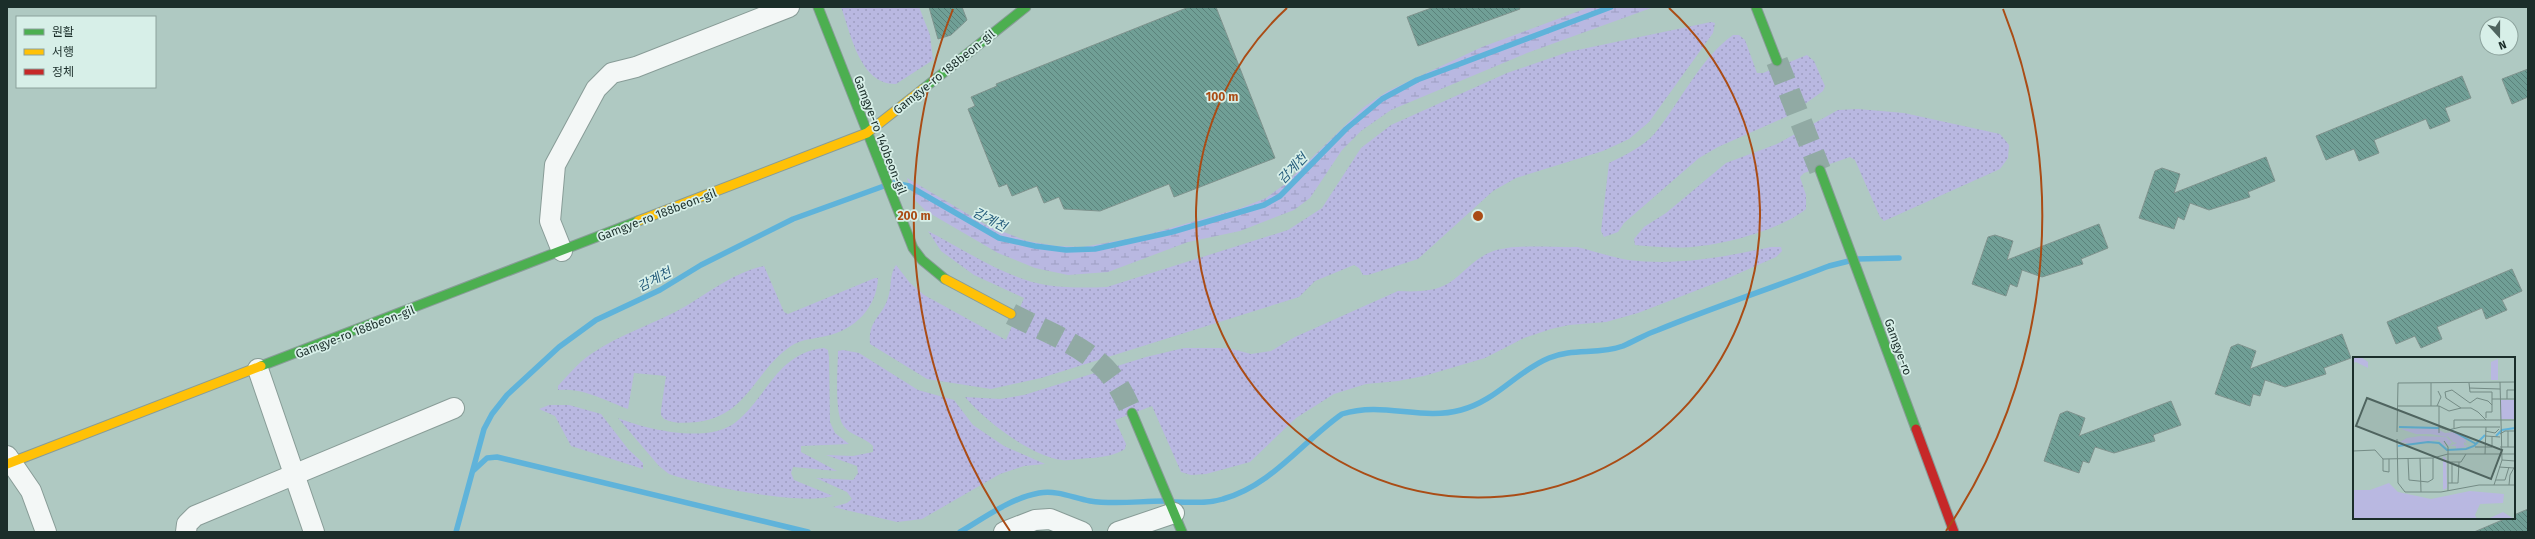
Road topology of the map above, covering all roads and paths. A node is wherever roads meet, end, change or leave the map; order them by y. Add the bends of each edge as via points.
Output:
1 (789, 7) edge
2 (818, 7) edge
3 (1026, 7) edge
4 (1756, 7) edge
5 (1777, 61) tunnel mouth
6 (867, 133) junction
7 (1820, 170) tunnel mouth
8 (562, 252) junction
9 (1011, 314) tunnel mouth
10 (258, 369) junction
11 (454, 408) dead end
12 (1132, 413) tunnel mouth
13 (8, 461) edge
14 (293, 475) junction
15 (1174, 512) junction
16 (46, 532) edge
17 (186, 532) edge
18 (314, 532) edge
19 (1004, 532) edge
20 (1082, 532) edge
21 (1118, 532) edge
22 (1182, 532) edge
23 (1954, 532) edge

1 - 8 street via 636,67 612,73 596,89 555,165 550,221
2 - 6 street, Gamgye-ro 140beon-gil
3 - 6 street, Gamgye-ro 188beon-gil
4 - 5 street
6 - 8 street, Gamgye-ro 188beon-gil
6 - 9 street, Gamgye-ro 140beon-gil via 906,234 922,262 937,274
7 - 23 street, Gamgye-ro
8 - 10 street, Gamgye-ro 188beon-gil
10 - 13 street, Gamgye-ro 188beon-gil
10 - 14 street
11 - 14 street
12 - 15 street
13 - 16 street via 31,491
14 - 17 street via 195,516 187,524
14 - 18 street
15 - 21 street
15 - 22 street
19 - 20 street via 1035,520 1050,519

